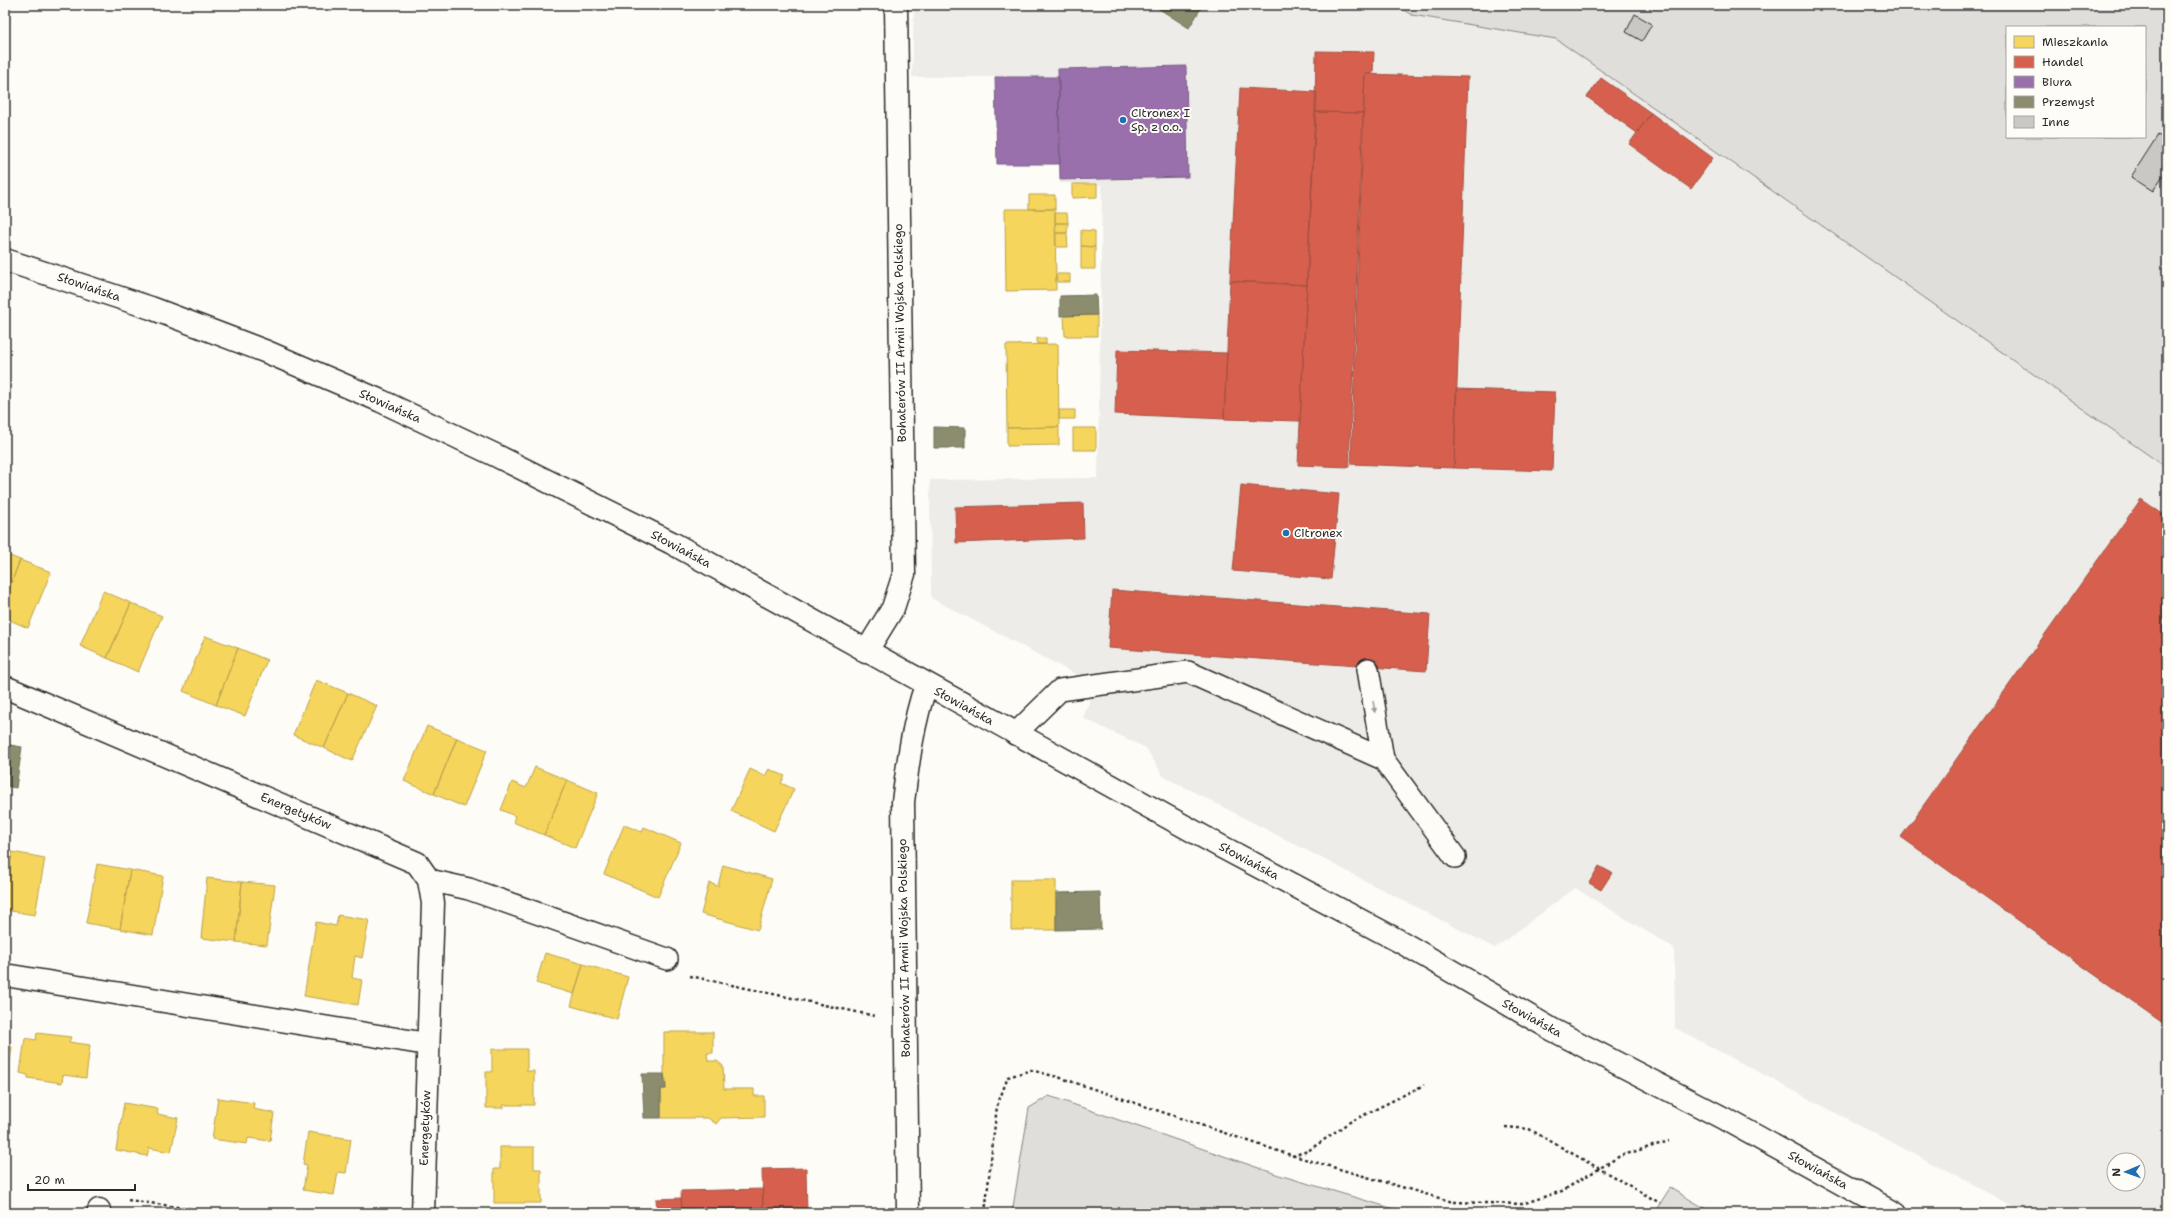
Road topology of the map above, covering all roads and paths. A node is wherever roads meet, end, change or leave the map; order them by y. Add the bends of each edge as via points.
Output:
1 (896, 5) edge
2 (5, 260) edge
3 (866, 652) junction
4 (1368, 669) dead end
5 (926, 685) junction
6 (5, 687) edge
7 (1015, 734) junction
8 (1383, 760) junction
9 (1455, 857) dead end
10 (429, 880) junction
11 (667, 959) joint
12 (5, 975) edge
13 (881, 1018) dead end
14 (427, 1044) junction
15 (1424, 1085) dead end
16 (1505, 1127) dead end
17 (1669, 1141) dead end
18 (1292, 1156) junction
19 (1600, 1168) junction
20 (1660, 1203) dead end
21 (99, 1212) edge
22 (220, 1213) edge
23 (423, 1213) edge
24 (908, 1213) edge
25 (985, 1213) edge
26 (1895, 1213) edge

1 - 3 street, Bohaterów II Armii Wojska Polskiego via 904,574 893,608
2 - 3 street, Słowiańska via 158,311 267,352 381,401 672,543
3 - 5 street, Słowiańska
4 -> 8 lane
5 - 7 street, Słowiańska
5 - 24 street, Bohaterów II Armii Wojska Polskiego via 919,705 903,802
6 - 10 street, Energetyków via 417,863
7 - 8 lane via 1060,690 1188,672
7 - 26 street, Słowiańska via 1400,942 1553,1030 1725,1119
8 - 9 lane
10 - 11 lane via 469,889
10 - 14 street, Energetyków via 433,903
11 - 13 path via 666,970
12 - 14 street
14 - 23 street, Energetyków
15 - 18 path via 1348,1123 1308,1151
16 - 19 path via 1529,1129
17 - 19 path via 1620,1156
18 - 19 path via 1453,1202 1522,1204 1562,1191
18 - 25 path via 1031,1070 1008,1077 997,1106
19 - 20 path
21 - 22 path via 101,1196

